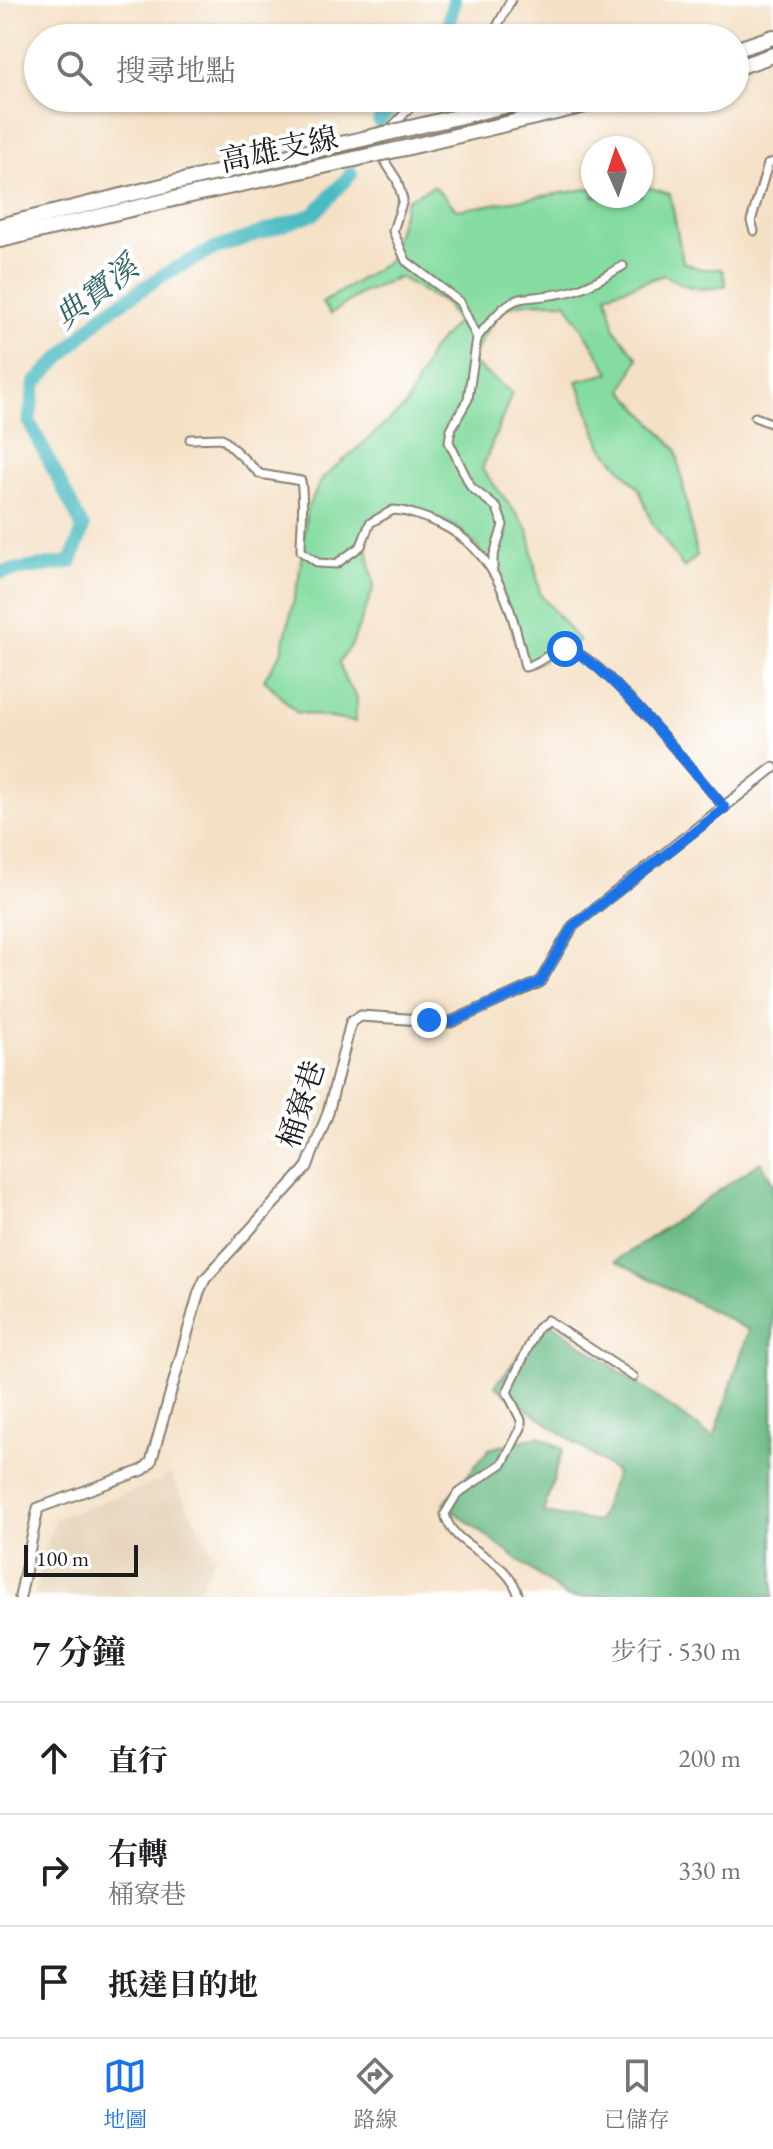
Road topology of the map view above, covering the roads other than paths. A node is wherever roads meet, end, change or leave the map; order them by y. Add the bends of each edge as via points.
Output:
1 (511, 0) edge
2 (498, 24) edge
3 (773, 37) edge
4 (749, 45) edge
5 (773, 55) edge
6 (749, 63) edge
7 (406, 112) edge
8 (478, 112) edge
9 (556, 112) edge
10 (773, 162) edge
11 (0, 226) edge
12 (754, 231) dead end
13 (0, 240) edge
14 (623, 266) dead end
15 (477, 338) junction
16 (755, 417) dead end
17 (773, 424) edge
18 (190, 439) dead end
19 (494, 570) junction
20 (773, 768) edge
21 (725, 808) junction
22 (634, 1377) dead end
23 (20, 1597) edge
24 (519, 1597) edge

1 - 2 street
3 - 4 highway
5 - 6 highway
7 - 15 street via 375,146 403,200 393,231 406,261 460,302
8 - 11 highway, 高雄支線, bridge
9 - 13 highway, 高雄支線, bridge
10 - 12 street via 751,221
14 - 15 street via 572,291 507,302
15 - 19 street via 468,399 449,442 471,487 497,508 503,525
16 - 17 street
18 - 19 street via 222,438 260,474 301,481 301,551 318,563 336,564 361,546 370,523 401,510 448,526
19 - 21 street via 512,609 525,667 574,650 607,675
20 - 21 street, 桶寮巷
21 - 23 street, 桶寮巷 via 573,926 540,982 451,1022 361,1016 351,1022 328,1113 307,1167 199,1292 151,1462 143,1470 38,1508
22 - 24 street via 547,1320 537,1329 507,1392 521,1428 503,1463 457,1494 445,1514 454,1534 499,1565

